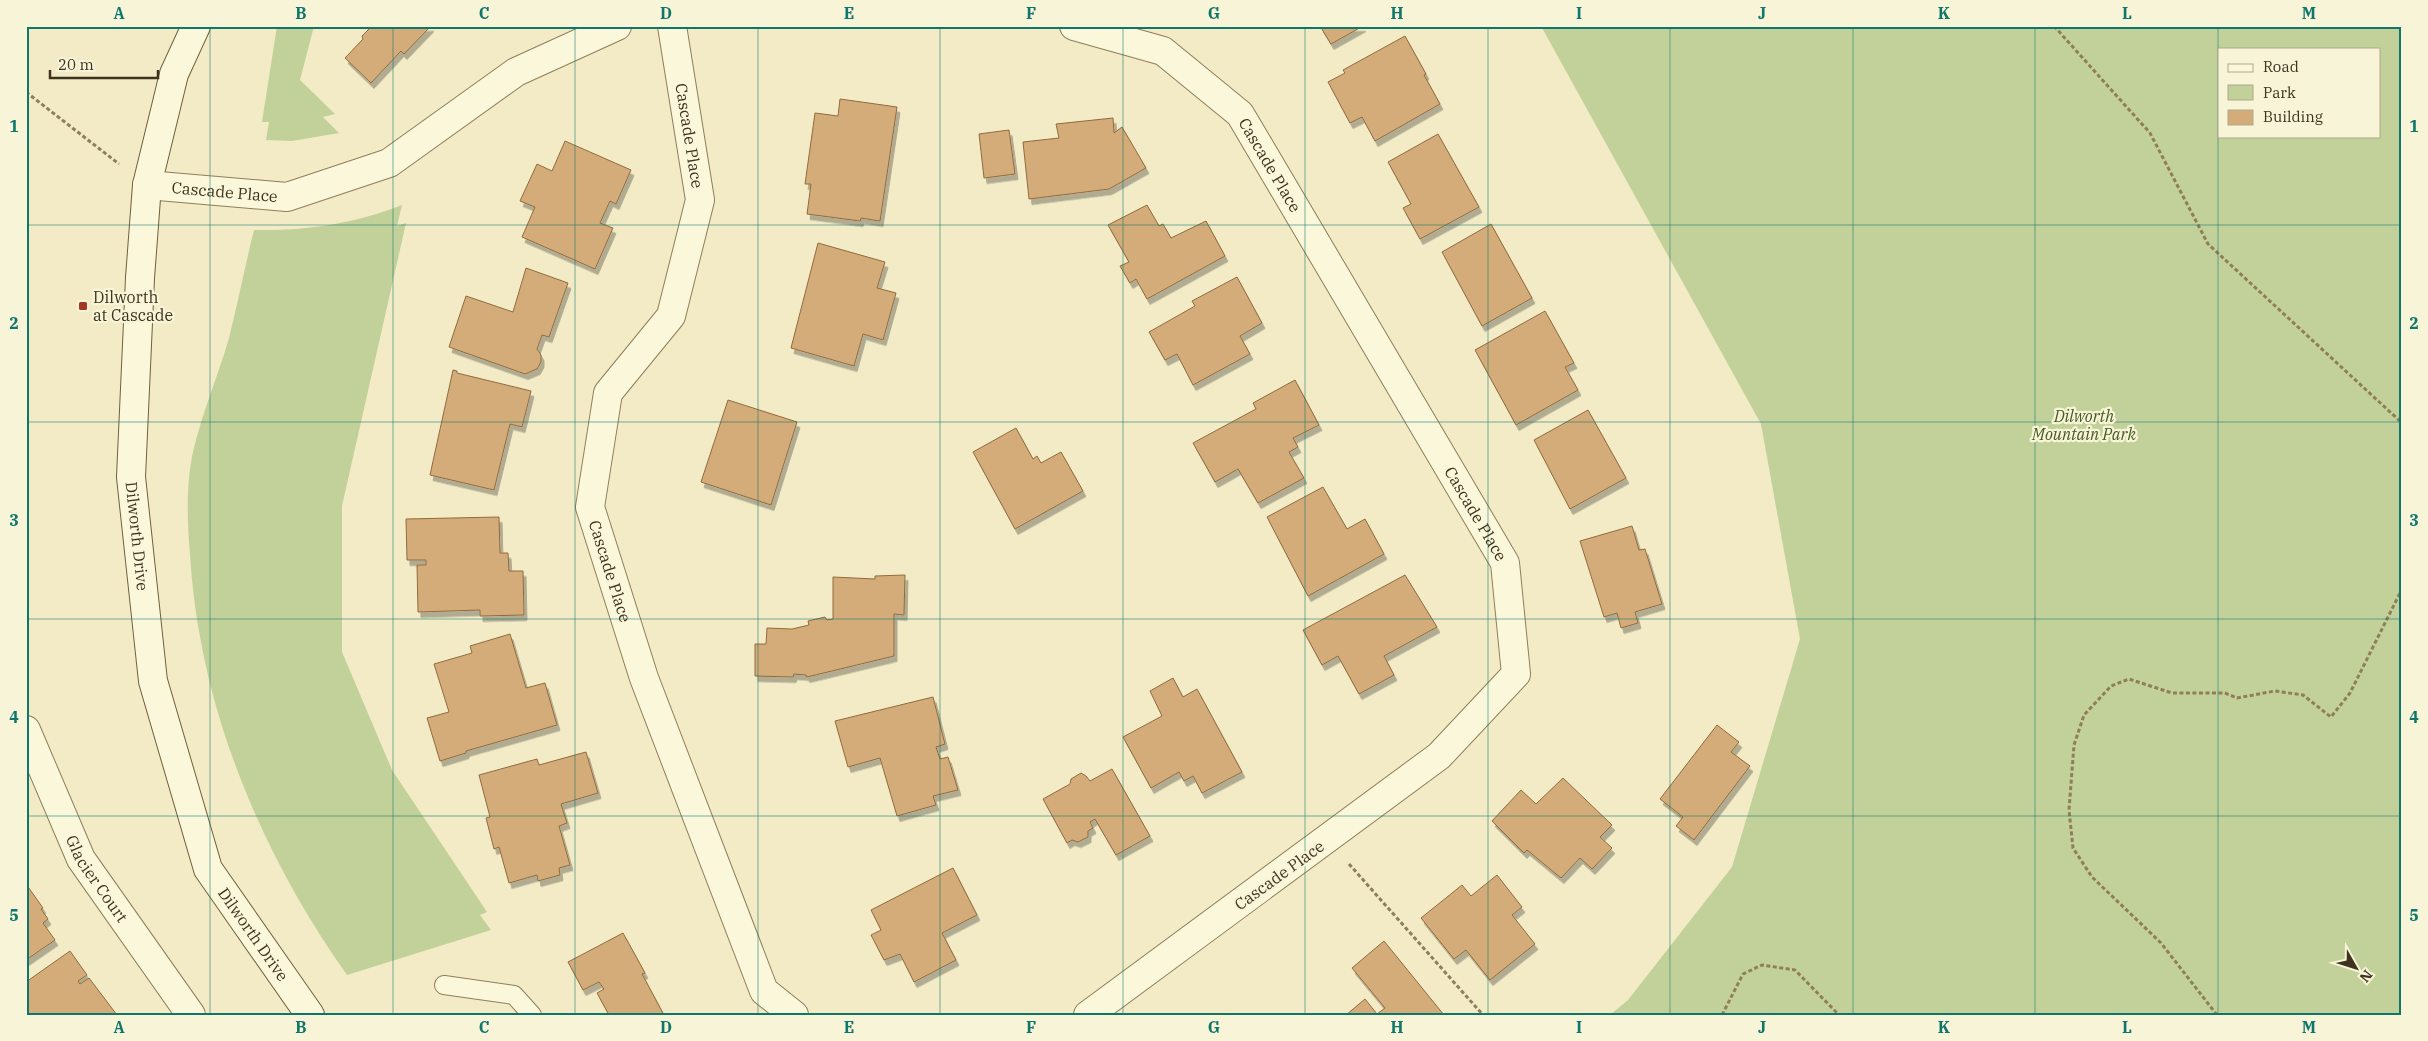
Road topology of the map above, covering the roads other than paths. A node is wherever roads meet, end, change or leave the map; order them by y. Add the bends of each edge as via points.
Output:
1 (196, 26) edge
2 (617, 26) edge
3 (672, 26) edge
4 (1074, 26) edge
5 (147, 185) junction
6 (26, 730) edge
7 (444, 985) dead end
8 (191, 1015) edge
9 (310, 1015) edge
10 (532, 1015) edge
11 (794, 1015) edge
12 (1088, 1015) edge

1 - 5 street, Dilworth Drive via 174,74
2 - 5 street, Cascade Place via 516,72 389,162 287,197
3 - 11 street, Cascade Place via 700,200 670,316 608,393 590,507 644,678 764,991
4 - 12 street, Cascade Place via 1162,51 1240,114 1505,563 1516,674 1440,756
5 - 9 street, Dilworth Drive via 131,477 153,681 208,869
6 - 8 street, Glacier Court via 81,859
7 - 10 lane via 514,995

